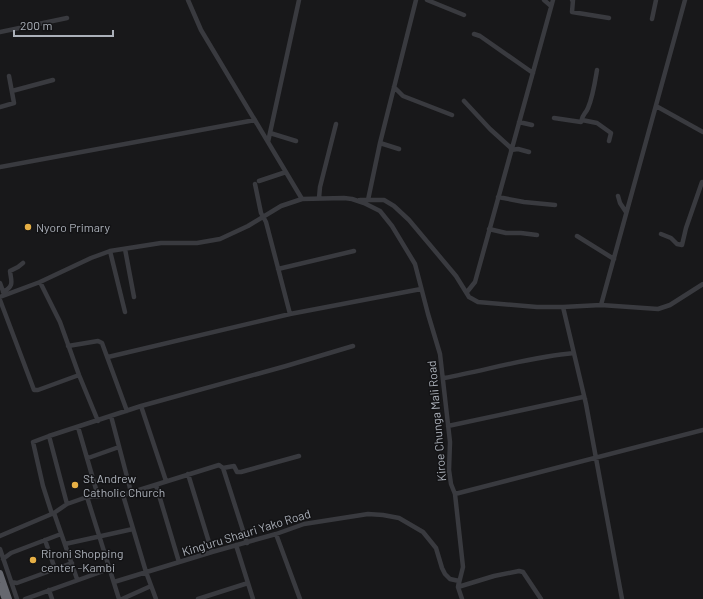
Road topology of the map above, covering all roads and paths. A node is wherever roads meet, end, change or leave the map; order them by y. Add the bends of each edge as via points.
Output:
1 (188, 0) edge
2 (299, 0) edge
3 (416, 0) edge
4 (427, 0) edge
5 (544, 0) edge
6 (553, 0) edge
7 (572, 0) edge
8 (656, 0) edge
9 (685, 0) edge
10 (551, 6) junction
11 (464, 14) dead end
12 (67, 18) dead end
13 (609, 18) dead end
14 (652, 19) dead end
15 (0, 32) edge
16 (474, 34) dead end
17 (597, 70) dead end
18 (532, 73) junction
19 (9, 76) dead end
20 (53, 80) dead end
21 (394, 87) junction
22 (12, 91) junction
23 (464, 101) dead end
24 (0, 106) edge
25 (656, 106) junction
26 (452, 115) dead end
27 (554, 118) dead end
28 (255, 120) junction
29 (582, 120) junction
30 (519, 122) junction
31 (336, 124) dead end
32 (532, 124) dead end
33 (270, 132) junction
34 (703, 132) edge
35 (296, 141) dead end
36 (609, 141) dead end
37 (268, 142) junction
38 (380, 143) junction
39 (399, 149) dead end
40 (511, 149) junction
41 (529, 152) dead end
42 (0, 167) edge
43 (286, 172) junction
44 (702, 182) dead end
45 (618, 196) dead end
46 (498, 197) junction
47 (320, 198) junction
48 (302, 199) junction
49 (356, 200) junction
50 (368, 200) junction
51 (555, 205) dead end
52 (626, 212) junction
53 (263, 216) junction
54 (490, 229) junction
55 (661, 234) dead end
56 (536, 235) dead end
57 (577, 236) dead end
58 (125, 249) junction
59 (110, 251) junction
60 (354, 251) dead end
61 (614, 259) junction
62 (23, 263) dead end
63 (278, 269) junction
64 (40, 282) junction
65 (0, 283) edge
66 (702, 286) edge
67 (421, 289) junction
68 (467, 292) junction
69 (2, 296) edge
70 (134, 297) dead end
71 (602, 305) junction
72 (563, 307) junction
73 (125, 312) dead end
74 (290, 314) junction
75 (68, 346) junction
76 (353, 346) dead end
77 (574, 353) junction
78 (108, 357) junction
79 (79, 375) junction
80 (444, 378) junction
81 (585, 399) junction
82 (141, 406) junction
83 (126, 411) junction
84 (111, 416) junction
85 (98, 421) junction
86 (448, 426) junction
87 (78, 427) junction
88 (703, 430) edge
89 (49, 436) junction
90 (119, 447) junction
91 (299, 456) dead end
92 (88, 458) junction
93 (595, 458) junction
94 (223, 468) junction
95 (188, 474) junction
96 (166, 482) junction
97 (156, 485) junction
98 (131, 492) junction
99 (455, 494) junction
100 (123, 495) junction
101 (98, 496) junction
102 (87, 497) junction
103 (67, 504) junction
104 (53, 513) junction
105 (133, 529) junction
106 (61, 534) junction
107 (276, 534) junction
108 (0, 536) edge
109 (100, 536) junction
110 (45, 540) junction
111 (247, 543) junction
112 (65, 544) junction
113 (236, 545) junction
114 (0, 549) edge
115 (212, 552) junction
116 (3, 559) junction
117 (179, 562) junction
118 (72, 563) junction
119 (55, 569) junction
120 (109, 569) junction
121 (146, 572) junction
122 (0, 573) edge
123 (77, 579) junction
124 (11, 582) junction
125 (114, 582) junction
126 (248, 583) junction
127 (0, 586) edge
128 (151, 586) junction
129 (458, 587) junction
130 (49, 590) junction
131 (205, 598) edge
132 (4, 599) edge
133 (9, 599) edge
134 (17, 599) edge
135 (25, 599) edge
136 (52, 599) edge
137 (120, 599) edge
138 (156, 599) edge
139 (198, 599) edge
140 (252, 599) edge
141 (300, 599) edge
142 (462, 599) edge
143 (541, 599) edge
144 (622, 599) edge

1 - 28 street via 201,30
2 - 33 street
3 - 21 street
4 - 11 street
5 - 10 street
6 - 10 street
7 - 13 street via 572,12
8 - 14 street
9 - 25 street
10 - 18 street
12 - 15 street
16 - 18 street
17 - 29 street via 590,102 582,115
18 - 30 street
19 - 22 street
20 - 22 street
21 - 26 street via 400,94 412,100
21 - 38 street
22 - 24 street via 14,104
23 - 40 street
25 - 34 street
25 - 52 street
27 - 29 street via 581,122
28 - 37 street
28 - 42 street
29 - 36 street via 597,123 611,133
30 - 32 street
30 - 40 street
31 - 47 street via 320,187
33 - 35 street
33 - 37 street
37 - 43 street
38 - 39 street
38 - 50 street
40 - 41 street
40 - 46 street
43 - 48 street
43 - 53 street via 257,182
44 - 55 street via 682,245
45 - 52 street
46 - 51 street
46 - 54 street
47 - 48 street, Kiroe Chunga Mali Road
47 - 49 street, Kiroe Chunga Mali Road
48 - 53 street, Kiroe Chunga Mali Road
49 - 50 street
49 - 67 street, Kiroe Chunga Mali Road via 380,211 392,226 415,264
50 - 68 street via 384,200 394,206 409,220
52 - 61 street
53 - 58 street, Kiroe Chunga Mali Road via 231,235 213,241 162,243
53 - 63 street
54 - 56 street
54 - 68 street via 475,282
57 - 61 street
58 - 59 street, Kiroe Chunga Mali Road
58 - 70 street
59 - 64 street, Kiroe Chunga Mali Road
59 - 73 street
60 - 63 street
61 - 71 street
62 - 69 street via 10,271 11,286
63 - 74 street
64 - 69 street, Kiroe Chunga Mali Road
64 - 75 street via 60,322
65 - 69 street
66 - 71 street via 664,307 652,309
67 - 74 street
67 - 80 street, Kiroe Chunga Mali Road via 440,354
68 - 72 street via 478,302
69 - 79 street via 34,390
71 - 72 street
72 - 77 street
74 - 78 street
75 - 78 street via 101,342
75 - 79 street
76 - 82 street
77 - 80 street
77 - 81 street
78 - 83 street
79 - 85 street
80 - 86 street, Kiroe Chunga Mali Road
81 - 86 street via 583,396
81 - 93 street
82 - 83 street
82 - 96 street
83 - 84 street
84 - 85 street
84 - 90 street
85 - 87 street
86 - 99 street, Kiroe Chunga Mali Road via 449,470
87 - 89 street
87 - 92 street
88 - 93 street, Kiroe Chunga Mali Road
89 - 103 street
89 - 104 street via 33,442 43,486
90 - 92 street
90 - 98 street
91 - 94 street via 240,472 237,472 234,466
92 - 101 street
93 - 99 street, Kiroe Chunga Mali Road
93 - 144 street
94 - 95 street via 219,465
94 - 111 street
95 - 96 street
95 - 115 street
96 - 97 street
97 - 98 street
97 - 117 street
98 - 100 street
99 - 129 street, Kiroe Chunga Mali Road via 463,567
100 - 101 street
100 - 105 street
101 - 102 street
102 - 103 street
102 - 109 street
103 - 104 street
104 - 106 street
104 - 108 street
105 - 109 street
105 - 121 street
106 - 110 street
106 - 112 street
107 - 111 street, King'uru Shauri Yako Road
107 - 129 street, King'uru Shauri Yako Road via 304,524 368,514 398,518 427,536 436,548 445,574 450,579 459,581
107 - 141 street
109 - 112 street
109 - 120 street
110 - 116 street
110 - 119 street
111 - 113 street, King'uru Shauri Yako Road
112 - 118 street
113 - 115 street, King'uru Shauri Yako Road
113 - 126 street
114 - 116 street
115 - 117 street, King'uru Shauri Yako Road
116 - 124 street
117 - 121 street, King'uru Shauri Yako Road
118 - 119 street
118 - 123 street
119 - 124 street via 17,583
120 - 123 street
120 - 125 street
121 - 125 street, King'uru Shauri Yako Road
121 - 128 street
122 - 133 highway
123 - 130 street
124 - 134 street
125 - 137 street
126 - 131 street
126 - 140 street
127 - 132 highway
128 - 137 street
128 - 138 street
129 - 142 street
129 - 143 street via 519,571 523,572
130 - 135 street
130 - 136 street
131 - 139 street

